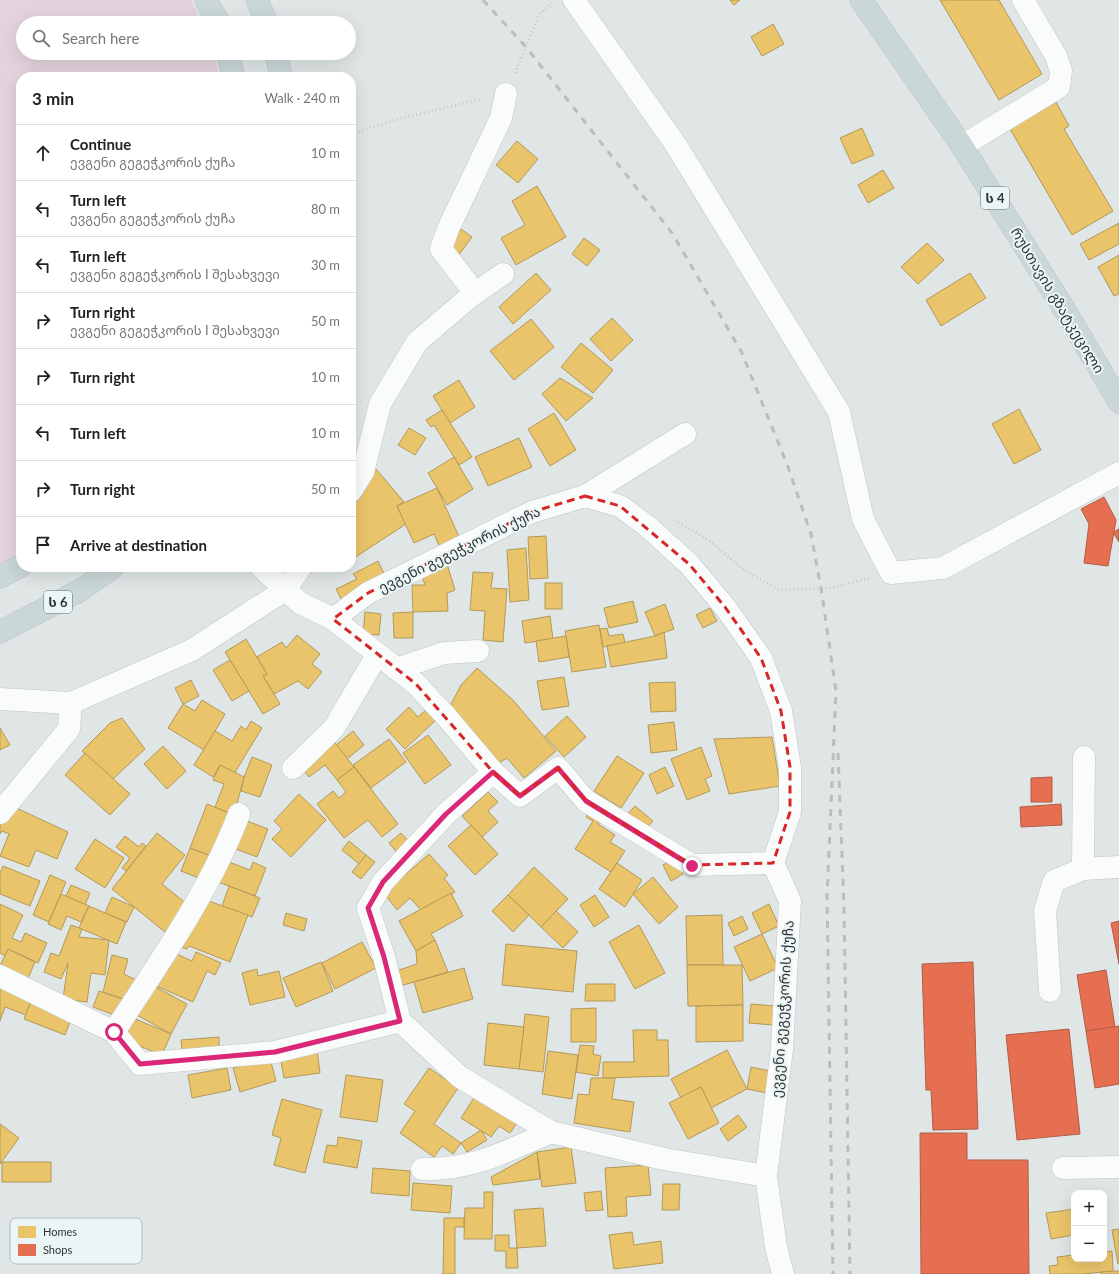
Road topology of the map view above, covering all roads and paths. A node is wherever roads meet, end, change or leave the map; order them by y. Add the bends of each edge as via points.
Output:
1 (206, 0) edge
2 (257, 0) edge
3 (556, 0) edge
4 (574, 0) edge
5 (861, 0) edge
6 (1023, 0) edge
7 (215, 16) edge
8 (264, 16) edge
9 (229, 60) edge
10 (277, 60) edge
11 (233, 72) edge
12 (280, 72) edge
13 (506, 94) junction
14 (356, 132) edge
15 (962, 146) junction
16 (503, 274) dead end
17 (475, 293) junction
18 (1116, 390) edge
19 (685, 434) dead end
20 (1119, 473) edge
21 (356, 483) edge
22 (585, 496) junction
23 (647, 526) junction
24 (16, 569) edge
25 (106, 572) edge
26 (266, 572) edge
27 (298, 572) edge
28 (891, 573) junction
29 (0, 577) edge
30 (285, 590) junction
31 (333, 619) junction
32 (0, 632) edge
33 (478, 651) dead end
34 (377, 655) junction
35 (396, 669) junction
36 (0, 699) edge
37 (71, 703) junction
38 (1084, 757) dead end
39 (293, 768) dead end
40 (493, 772) junction
41 (0, 813) edge
42 (238, 814) dead end
43 (773, 863) junction
44 (1119, 867) edge
45 (1083, 869) junction
46 (0, 976) edge
47 (1050, 991) dead end
48 (400, 1021) junction
49 (114, 1032) junction
50 (551, 1132) junction
51 (1119, 1167) edge
52 (1063, 1168) dead end
53 (422, 1169) dead end
54 (766, 1176) junction
55 (783, 1274) edge

1 - 7 highway
2 - 8 highway
3 - 13 path via 539,15
4 - 28 street via 676,145 839,412 863,519
5 - 15 highway, რუსთავის გზატკეცილი / ს 4
6 - 15 street via 1056,56 1061,71 1059,86
9 - 11 highway
10 - 12 highway
13 - 14 path via 398,119
13 - 17 street via 501,118 441,249
15 - 18 highway, რუსთავის გზატკეცილი / ს 4
16 - 17 street
17 - 21 street via 417,342 380,404 363,472
19 - 22 street, ევგენი გეგეჭკორის ქუჩა
20 - 28 street via 943,568
22 - 23 street via 620,506
22 - 31 street, ევგენი გეგეჭკორის ქუჩა via 532,512 368,593
23 - 28 path via 676,520 710,541 740,567 779,590 830,588
23 - 43 street via 689,564 725,607 761,658 781,711 790,767 790,812
24 - 29 highway
25 - 32 highway, ს 6 via 81,590
26 - 30 street
27 - 30 street
30 - 31 street via 300,603
30 - 37 street via 192,650
31 - 34 street
33 - 35 street via 444,653
34 - 35 street
34 - 39 street via 334,728
35 - 40 street via 416,684 445,714
36 - 37 street
37 - 41 street via 69,729
38 - 45 street
40 - 43 street via 520,796 558,768 586,801 692,866
40 - 48 street via 446,814 383,882 368,908 384,957
42 - 49 street via 226,849 182,928
43 - 54 street, ევგენი გეგეჭკორის ქუჩა via 790,901 782,1050
44 - 45 street
45 - 47 street via 1054,881 1045,911
46 - 49 street
48 - 49 street via 275,1052 140,1064
48 - 50 street via 460,1077
50 - 53 street via 477,1164 443,1170
50 - 54 street via 664,1159
51 - 52 street
54 - 55 street, ევგენი გეგეჭკორის ქუჩა via 776,1247

